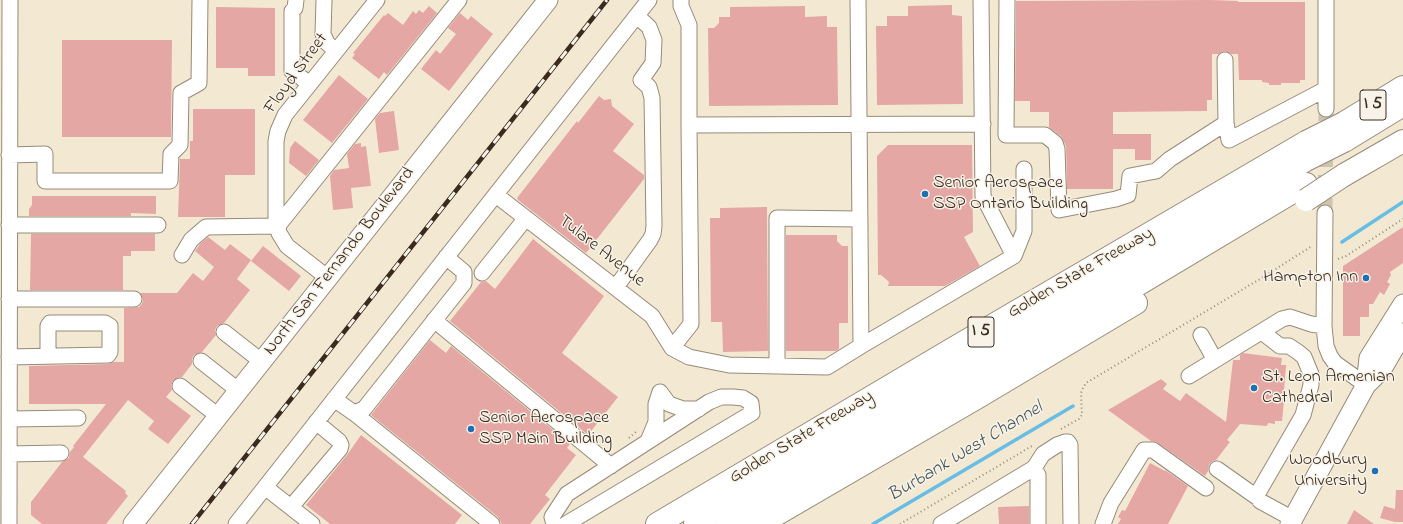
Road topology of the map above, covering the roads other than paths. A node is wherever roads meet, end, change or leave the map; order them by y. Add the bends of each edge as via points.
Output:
1 (10, 0) edge
2 (200, 0) edge
3 (296, 0) edge
4 (324, 0) edge
5 (377, 0) edge
6 (459, 0) edge
7 (649, 0) edge
8 (681, 0) edge
9 (858, 0) edge
10 (981, 0) edge
11 (1007, 0) edge
12 (1326, 0) edge
13 (545, 1) edge
14 (637, 16) junction
15 (336, 51) junction
16 (1225, 60) dead end
17 (310, 84) junction
18 (1403, 86) edge
19 (1326, 89) junction
20 (1403, 105) edge
21 (1326, 108) tunnel mouth
22 (5, 110) edge
23 (1226, 123) junction
24 (982, 124) junction
25 (859, 125) junction
26 (689, 126) junction
27 (1403, 127) edge
28 (1403, 141) edge
29 (1344, 150) junction
30 (1306, 151) junction
31 (10, 155) junction
32 (1024, 169) dead end
33 (1306, 192) junction
34 (496, 194) junction
35 (1325, 213) tunnel mouth
36 (526, 218) junction
37 (860, 219) junction
38 (9, 225) junction
39 (158, 225) dead end
40 (277, 226) junction
41 (182, 255) dead end
42 (1014, 256) junction
43 (446, 257) junction
44 (482, 273) dead end
45 (328, 278) junction
46 (616, 288) junction
47 (134, 299) dead end
48 (6, 303) edge
49 (1403, 304) edge
50 (434, 320) junction
51 (5, 324) edge
52 (1324, 326) junction
53 (1266, 329) junction
54 (1399, 329) edge
55 (224, 332) dead end
56 (1201, 335) dead end
57 (861, 346) junction
58 (672, 348) junction
59 (48, 356) dead end
60 (9, 357) junction
61 (1215, 360) junction
62 (202, 361) dead end
63 (261, 361) junction
64 (777, 366) junction
65 (1189, 376) dead end
66 (1366, 385) junction
67 (180, 386) dead end
68 (239, 391) junction
69 (334, 399) junction
70 (699, 409) junction
71 (354, 413) junction
72 (218, 416) junction
73 (78, 418) dead end
74 (9, 419) junction
75 (316, 422) junction
76 (648, 441) junction
77 (60, 453) dead end
78 (9, 454) junction
79 (611, 466) junction
80 (1034, 468) junction
81 (1217, 470) dead end
82 (4, 477) edge
83 (265, 487) junction
84 (1206, 488) dead end
85 (1258, 498) junction
86 (291, 507) junction
87 (1291, 522) edge
88 (9, 524) edge
89 (133, 524) edge
90 (236, 524) edge
91 (312, 524) edge
92 (492, 524) edge
93 (554, 524) edge
94 (566, 524) edge
95 (657, 524) edge
96 (694, 524) edge
97 (728, 524) edge
98 (760, 524) edge
99 (941, 524) edge
100 (1038, 524) edge
101 (1071, 524) edge
102 (1103, 524) edge

1 - 22 street
2 - 31 street via 200,83 181,92 180,145 171,154 170,181 45,181 45,154
3 - 17 street via 292,11 292,71
4 - 15 street via 323,34 327,43
5 - 15 street, Floyd Street
6 - 40 street
7 - 14 street
8 - 26 street via 689,25
9 - 25 street
10 - 24 street
11 - 23 street via 1006,134 1045,135 1055,143 1059,210 1128,195 1130,176 1156,171
12 - 19 street
13 - 45 main road, North San Fernando Boulevard
14 - 34 street
14 - 46 street via 649,27 654,40 653,63 641,80 649,87 652,98 654,226 650,240
15 - 17 street, Floyd Street
16 - 23 street
17 - 40 street, Floyd Street via 285,115 278,131 275,150
18 - 29 highway, Golden State Freeway / I 5
19 - 21 street
19 - 23 street via 1229,140
20 - 29 highway
22 - 31 street
24 - 25 street
24 - 42 street via 983,196
25 - 26 street
25 - 37 street
26 - 58 street via 691,324
27 - 29 highway
28 - 29 highway, Golden State Freeway / I 5
29 - 30 highway, Golden State Freeway / I 5, bridge
29 - 33 highway, Golden State Freeway / I 5, bridge
30 - 95 highway, Golden State Freeway / I 5 via 935,359
30 - 96 highway
31 - 38 street
32 - 42 street via 1024,232
33 - 97 highway
33 - 98 highway, Golden State Freeway / I 5 via 1084,334
34 - 36 street, Tulare Avenue
34 - 43 street
35 - 52 street via 1318,244 1331,260
36 - 44 street
36 - 46 street, Tulare Avenue
37 - 57 street
37 - 64 street via 776,218
38 - 39 street
38 - 48 street
40 - 41 street via 206,227 191,240
40 - 45 street, Floyd Street via 287,246
42 - 57 street
43 - 50 street via 464,272 464,283
43 - 69 street
45 - 63 main road, North San Fernando Boulevard
46 - 58 street, Tulare Avenue via 652,316
47 - 48 street
48 - 51 street
49 - 54 main road
50 - 71 street via 364,409
50 - 79 street
51 - 60 street
52 - 53 street via 1290,317
52 - 66 street via 1330,356
53 - 61 street
53 - 85 street via 1284,337 1289,346 1304,357 1311,374 1311,385 1303,415 1258,493
54 - 66 main road via 1382,369
55 - 63 street
56 - 61 street
57 - 64 street via 827,367
58 - 64 street via 689,356 729,365
59 - 60 street
60 - 74 street
61 - 65 street
62 - 68 street
63 - 68 main road, North San Fernando Boulevard
66 - 87 main road
67 - 72 street
68 - 72 main road, North San Fernando Boulevard
69 - 71 street
69 - 75 street
70 - 76 street
70 - 76 street via 683,409 669,404 660,392 656,404 656,422
70 - 94 street via 721,397 743,398 751,403 752,413
71 - 92 street
72 - 89 main road, North San Fernando Boulevard
73 - 74 street
74 - 78 street
75 - 83 street
75 - 86 street via 341,445
76 - 79 street
77 - 78 street
78 - 82 street
79 - 93 street via 567,494 552,517
80 - 99 street
80 - 100 street via 1038,475
80 - 101 street via 1043,454 1057,445 1068,442
81 - 85 street
82 - 88 street
83 - 86 street
83 - 90 street
84 - 102 street via 1154,450 1144,450 1112,503
85 - 87 street
86 - 91 street

